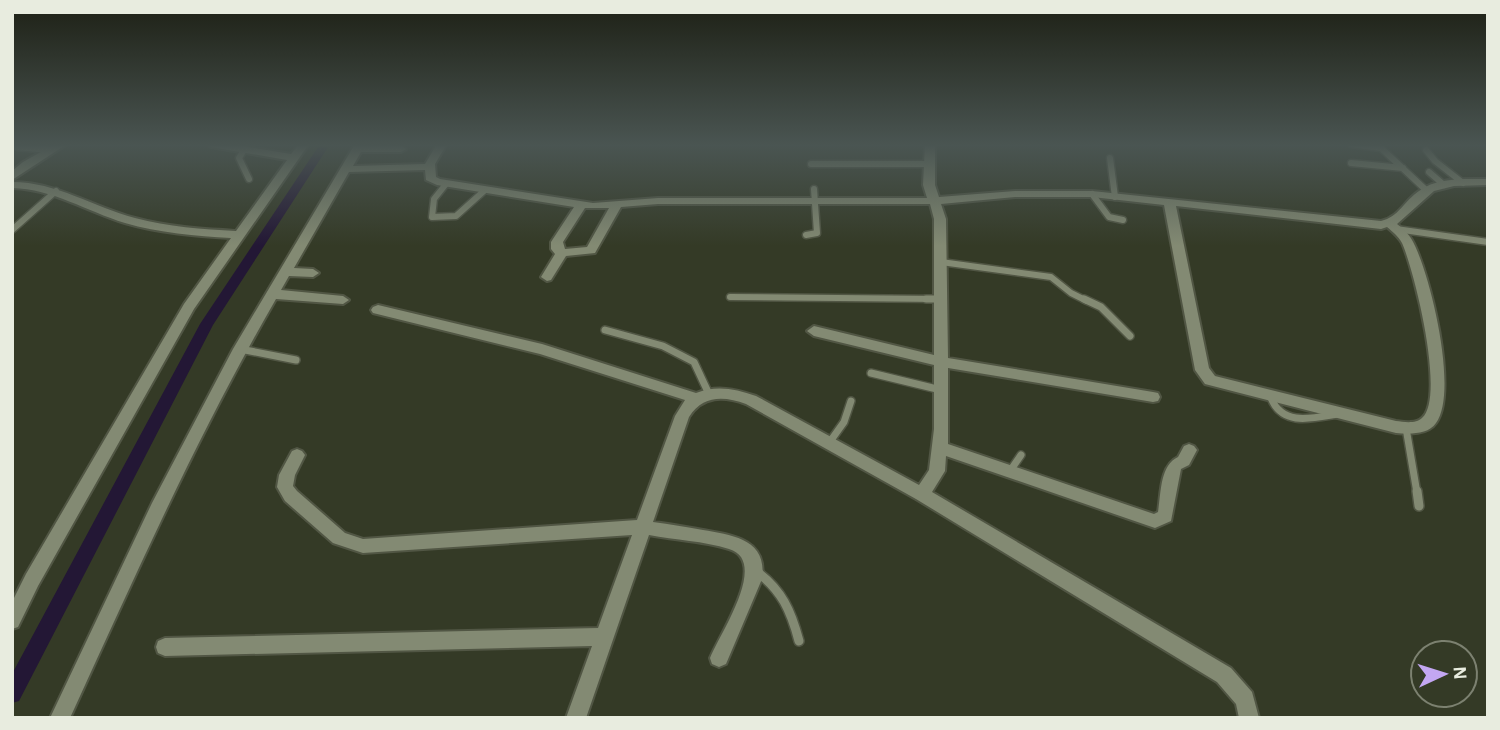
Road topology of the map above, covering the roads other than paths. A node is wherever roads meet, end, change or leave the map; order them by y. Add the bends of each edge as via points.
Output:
1 (280, 178) edge
2 (339, 178) edge
3 (430, 178) edge
4 (929, 178) edge
5 (1113, 178) edge
6 (1414, 178) edge
7 (1436, 178) edge
8 (1457, 178) edge
9 (1488, 182) edge
10 (1463, 183) junction
11 (446, 184) junction
12 (12, 185) edge
13 (1444, 185) junction
14 (485, 190) junction
15 (57, 191) junction
16 (1427, 191) junction
17 (815, 194) junction
18 (1092, 194) junction
19 (1115, 197) junction
20 (935, 201) junction
21 (1169, 202) junction
22 (581, 205) junction
23 (617, 205) junction
24 (1123, 220) dead end
25 (1393, 226) junction
26 (12, 230) edge
27 (240, 235) junction
28 (806, 235) dead end
29 (1488, 242) edge
30 (562, 253) junction
31 (941, 261) junction
32 (284, 272) junction
33 (313, 273) dead end
34 (547, 277) dead end
35 (271, 294) junction
36 (730, 297) dead end
37 (940, 299) junction
38 (343, 300) dead end
39 (378, 310) dead end
40 (605, 330) dead end
41 (814, 331) dead end
42 (1130, 336) dead end
43 (240, 349) junction
44 (296, 360) dead end
45 (942, 362) junction
46 (870, 373) dead end
47 (942, 390) junction
48 (702, 395) junction
49 (1153, 397) dead end
50 (851, 401) dead end
51 (1406, 428) junction
52 (829, 443) junction
53 (941, 448) junction
54 (1189, 450) dead end
55 (297, 454) dead end
56 (1021, 455) dead end
57 (1010, 471) junction
58 (922, 494) junction
59 (1419, 506) dead end
60 (643, 527) junction
61 (755, 571) junction
62 (12, 621) edge
63 (605, 637) junction
64 (799, 642) dead end
65 (165, 647) dead end
66 (719, 658) dead end
67 (60, 718) edge
68 (576, 718) edge
69 (1249, 718) edge

1 - 27 street
2 - 32 street
3 - 11 street
4 - 20 street
5 - 19 lane
6 - 16 lane
7 - 13 lane
8 - 10 lane
9 - 10 street
10 - 13 street
11 - 14 street
11 - 14 lane via 436,196 432,217 462,214
12 - 15 street
13 - 16 street
14 - 22 street
15 - 26 lane
15 - 27 street via 130,220 184,231
16 - 25 street
17 - 20 street
17 - 23 street
17 - 28 lane via 817,233
18 - 19 street
18 - 20 street
18 - 24 lane via 1109,217
19 - 21 street
20 - 31 street
21 - 25 street
21 - 51 street via 1205,376 1217,384
22 - 23 street
22 - 30 street via 557,242
23 - 30 street via 591,250
25 - 29 lane
25 - 51 street via 1408,244 1420,280 1437,368 1433,417 1425,425
27 - 62 street via 189,307
30 - 34 street
31 - 37 street
31 - 42 lane via 1051,277 1071,293 1094,302
32 - 33 street
32 - 35 street
35 - 38 street
35 - 43 street
36 - 37 lane
37 - 45 street
39 - 48 street via 542,349
40 - 48 lane via 663,346 694,362
41 - 45 street
43 - 44 lane
43 - 67 street via 158,508
45 - 47 street
45 - 49 street
46 - 47 lane
47 - 53 street
48 - 52 street via 730,394 751,400
48 - 60 street via 682,416
50 - 52 lane via 844,422
51 - 59 lane
52 - 58 street
53 - 57 street
53 - 58 street via 937,471
54 - 57 street via 1173,469 1165,516 1155,521
55 - 60 street via 285,487 291,496 339,538 363,546
56 - 57 lane
58 - 69 street via 1224,675 1245,699
60 - 61 street via 733,542 750,554
60 - 63 street
61 - 64 lane via 779,589 788,603
61 - 66 street
63 - 65 street
63 - 68 street

